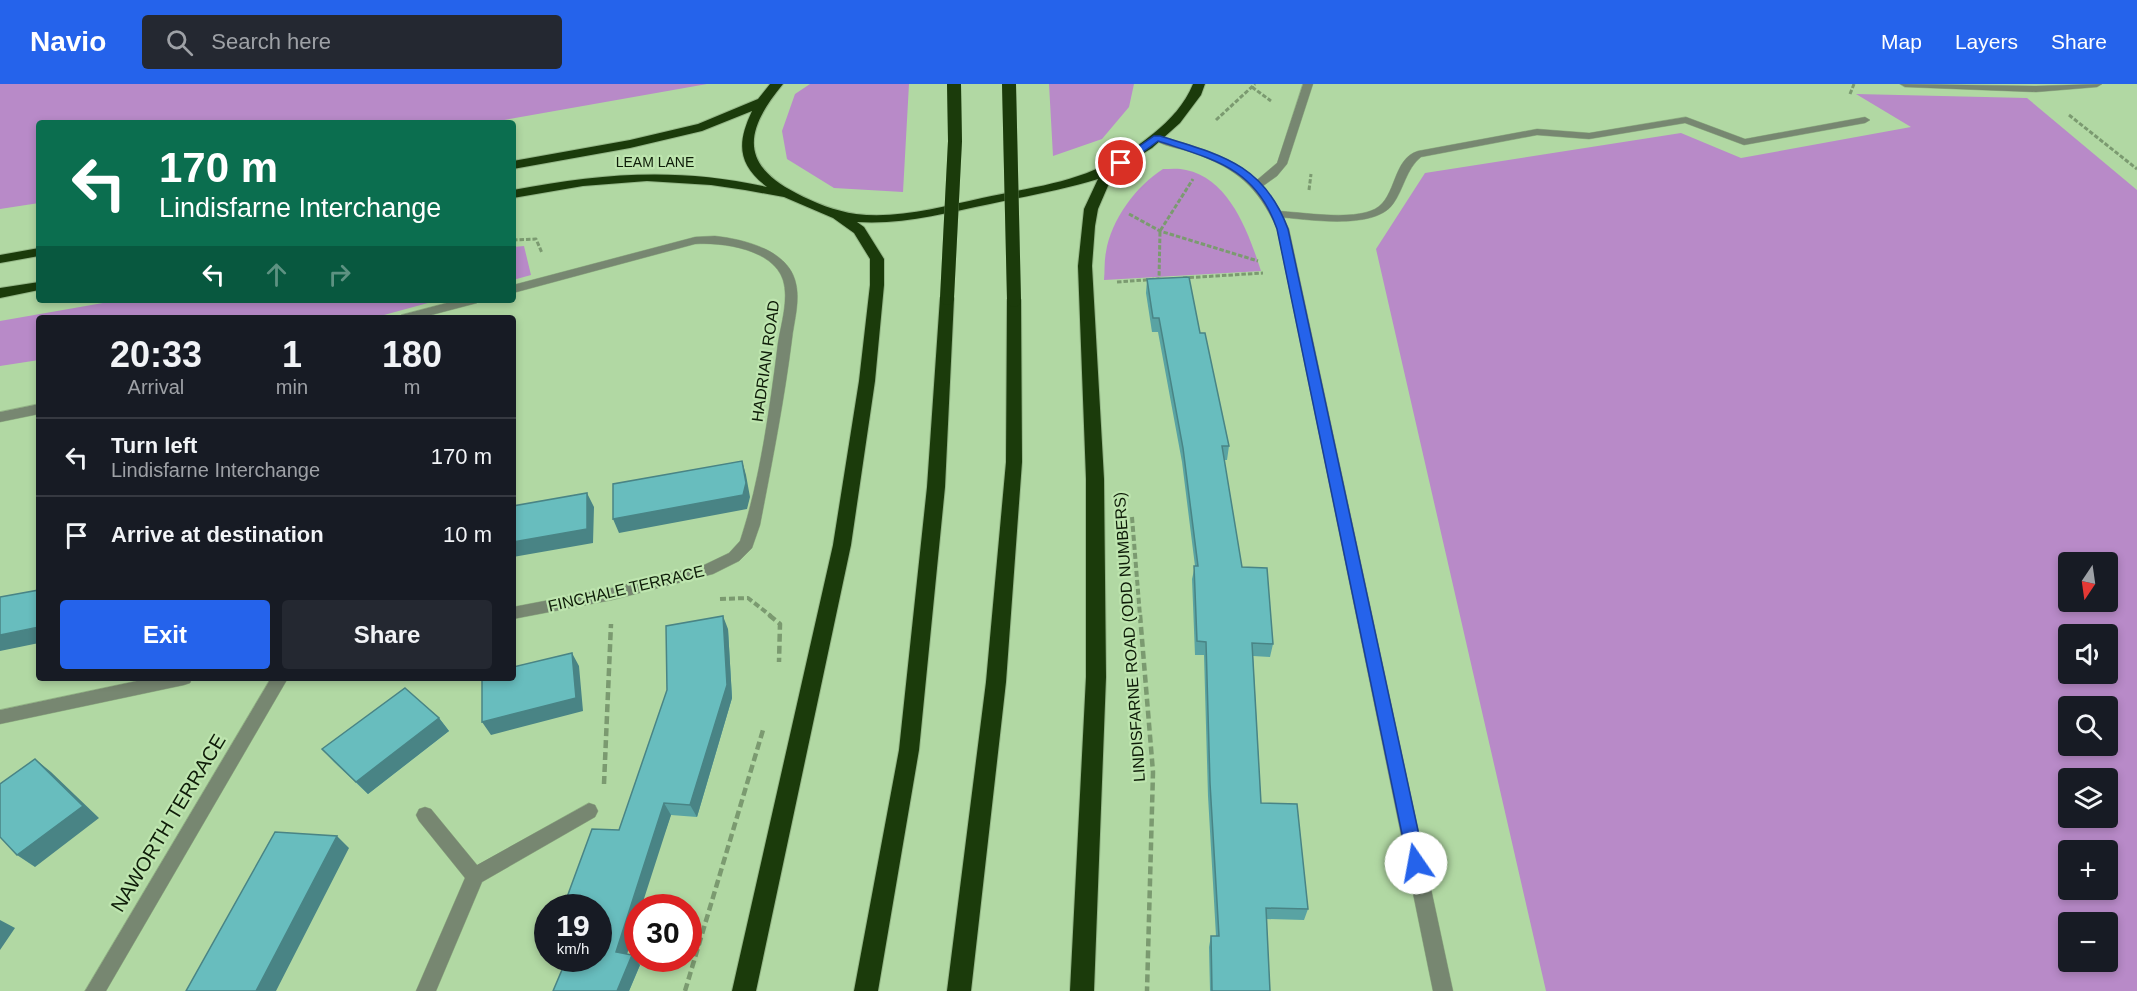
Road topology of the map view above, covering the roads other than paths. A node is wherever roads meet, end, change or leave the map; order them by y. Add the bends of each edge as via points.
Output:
1 (777, 84) edge
2 (954, 84) edge
3 (1009, 84) edge
4 (1308, 84) edge
5 (1905, 84) edge
6 (2097, 84) edge
7 (1201, 85) edge
8 (762, 102) junction
9 (1865, 120) dead end
10 (1157, 138) junction
11 (516, 164) edge
12 (1109, 170) junction
13 (1258, 184) junction
14 (516, 193) edge
15 (797, 198) junction
16 (1277, 214) junction
17 (838, 215) junction
18 (36, 253) edge
19 (0, 259) edge
20 (36, 286) edge
21 (516, 288) edge
22 (0, 292) edge
23 (461, 303) edge
24 (416, 315) edge
25 (36, 410) edge
26 (0, 417) edge
27 (753, 525) joint
28 (516, 612) edge
29 (170, 681) edge
30 (278, 681) edge
31 (0, 717) edge
32 (589, 811) road end
33 (425, 815) dead end
34 (475, 876) junction
35 (95, 991) edge
36 (426, 991) edge
37 (744, 991) edge
38 (866, 991) edge
39 (959, 991) edge
40 (1082, 991) edge
41 (1443, 991) edge

1 - 8 highway
2 - 38 highway, bridge via 955,141 936,487 909,750
3 - 39 highway, bridge via 1014,462 996,682
4 - 13 street via 1282,164
5 - 6 street via 2036,89
7 - 10 highway
8 - 11 highway, LEAM LANE via 702,127
8 - 15 highway via 750,131 749,155 755,170
9 - 16 street via 1744,142 1686,120 1589,136 1537,132 1418,154 1409,160 1380,212 1363,217
10 - 12 highway
10 - 13 street via 1211,155
12 - 17 highway via 1057,187 902,218
12 - 40 highway via 1091,209 1085,266 1095,479 1095,677
13 - 16 street
14 - 15 highway, LEAM LANE via 591,180 658,176 714,180
15 - 17 highway
16 - 41 street
17 - 37 highway via 859,230 877,259 867,381 842,545
18 - 19 highway
20 - 22 highway
21 - 27 street, HADRIAN ROAD via 695,241 731,241 777,262 789,279 791,298 777,401
23 - 24 street
25 - 26 street
27 - 28 street, FINCHALE TERRACE via 747,544 734,557 708,570
29 - 31 street
30 - 35 street, NAWORTH TERRACE
32 - 34 street
33 - 34 street
34 - 36 street

